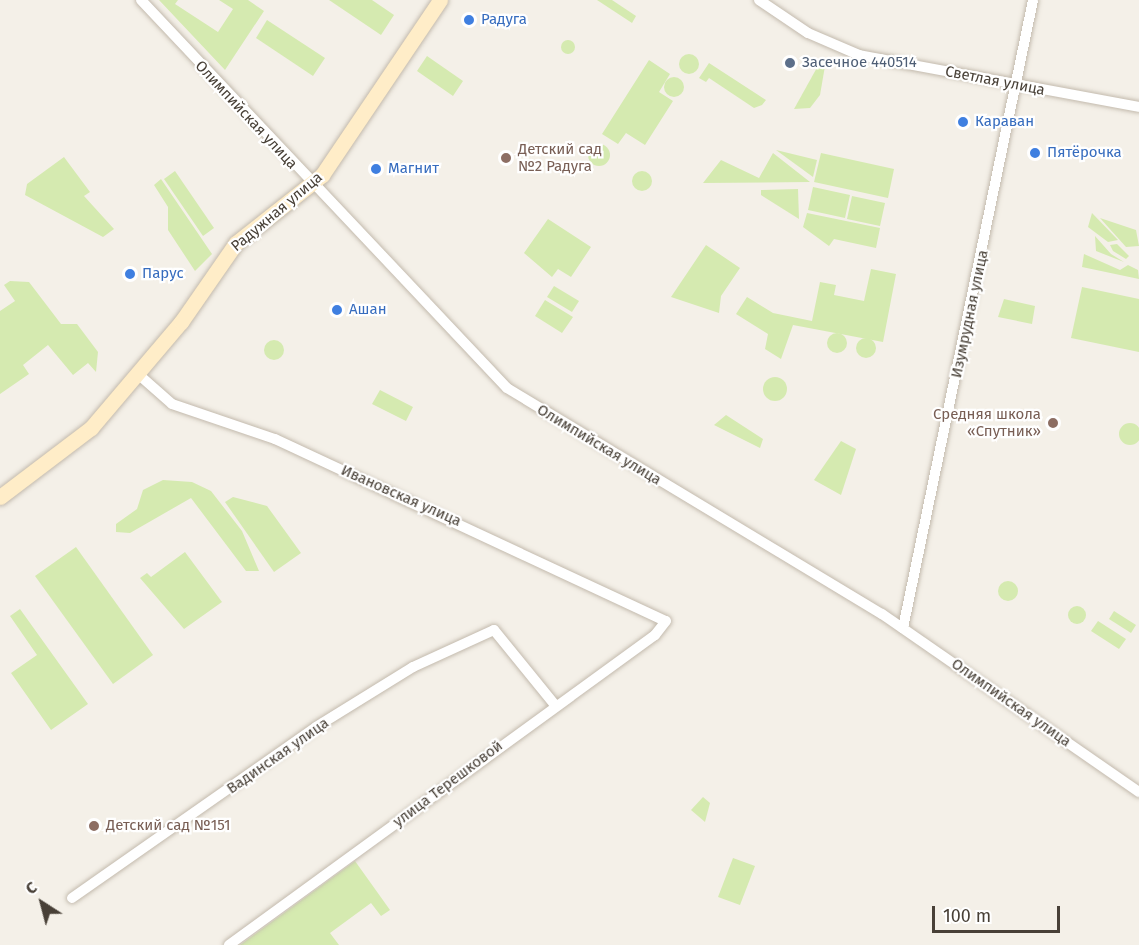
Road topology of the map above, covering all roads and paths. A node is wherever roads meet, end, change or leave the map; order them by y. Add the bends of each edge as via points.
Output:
1 (141, 0) edge
2 (440, 0) edge
3 (759, 0) edge
4 (1033, 0) edge
5 (1018, 86) junction
6 (1139, 106) edge
7 (313, 184) junction
8 (138, 374) junction
9 (0, 497) edge
10 (666, 621) joint
11 (903, 628) junction
12 (555, 705) junction
13 (1139, 792) edge
14 (72, 898) dead end
15 (229, 945) edge

1 - 7 street, Олимпийская улица
2 - 7 main road, Радужная улица
3 - 5 street, Светлая улица via 848,52
4 - 5 street, Изумрудная улица
5 - 6 street, Светлая улица
5 - 11 street, Изумрудная улица
7 - 8 main road, Радужная улица via 236,243
7 - 11 street, Олимпийская улица via 507,388
8 - 9 main road, Радужная улица via 102,416
8 - 10 street, Ивановская улица via 172,404 236,423 346,471
10 - 12 street, улица Терешковой
11 - 13 street, Олимпийская улица
12 - 14 street, Вадинская улица via 494,630 413,667 316,727
12 - 15 street, улица Терешковой

